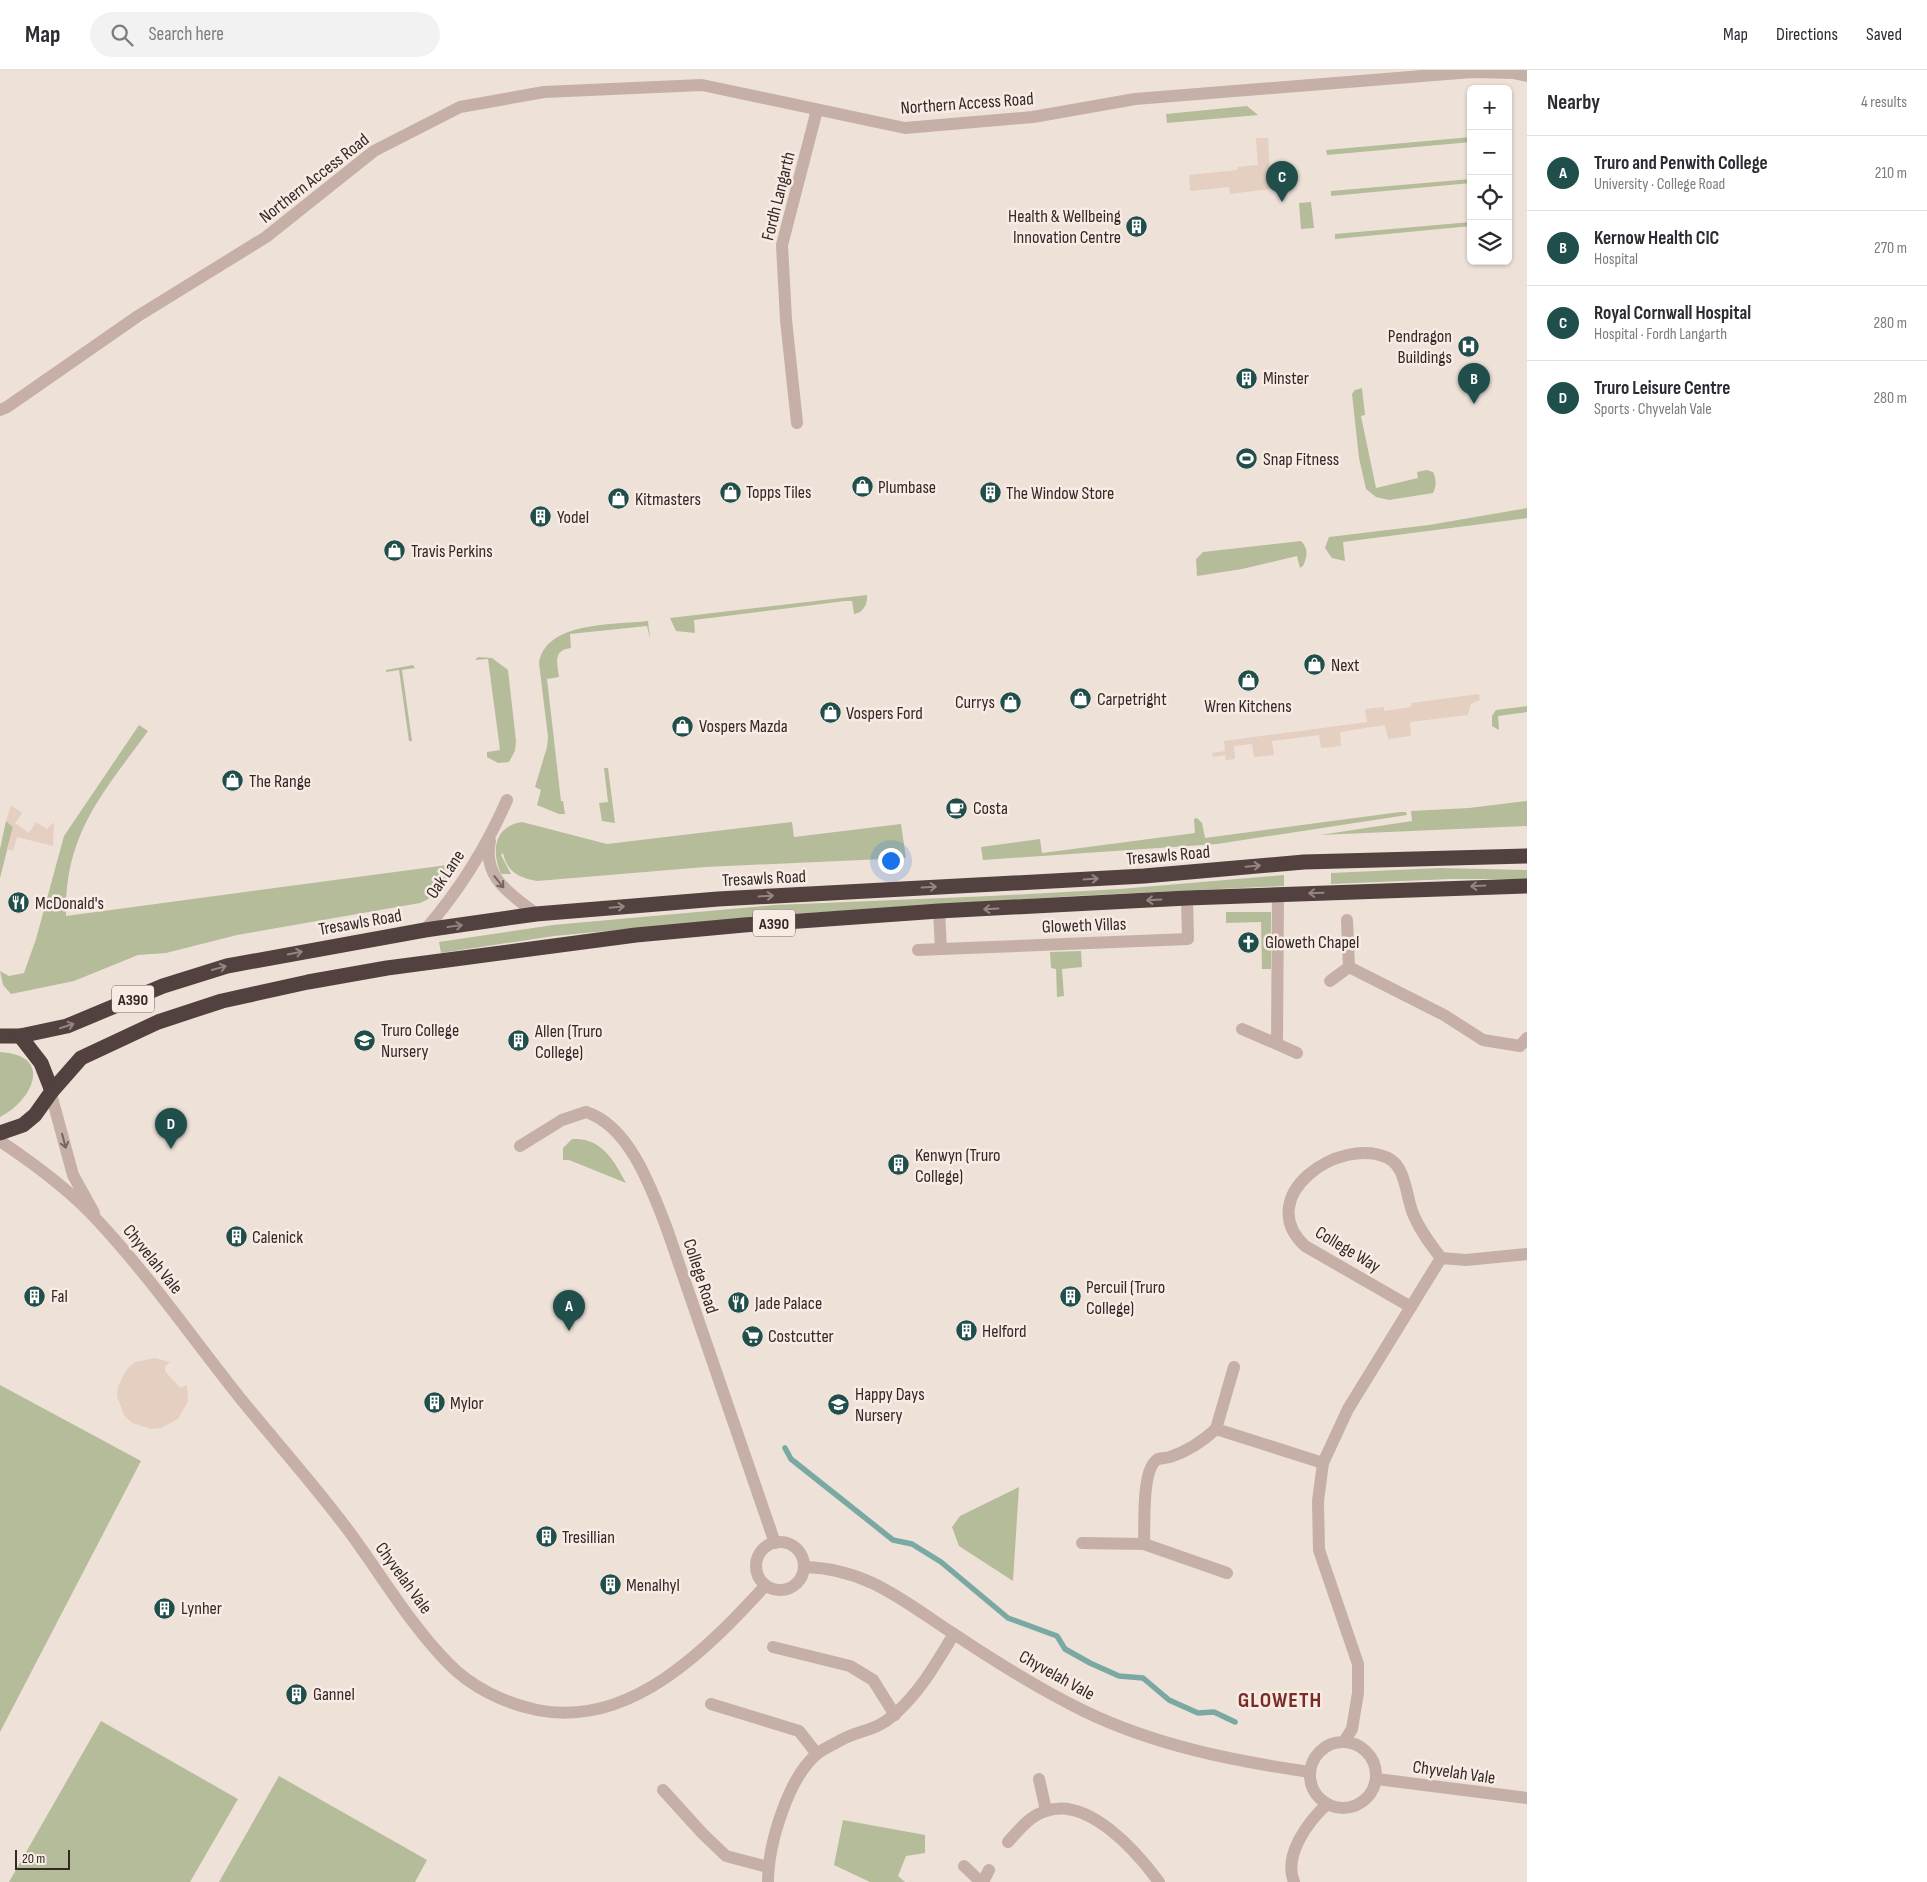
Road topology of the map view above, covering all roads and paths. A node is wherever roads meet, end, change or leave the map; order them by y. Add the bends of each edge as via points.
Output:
1 (1527, 76) edge
2 (817, 110) junction
3 (0, 410) edge
4 (797, 423) dead end
5 (507, 800) dead end
6 (491, 836) junction
7 (1527, 856) edge
8 (1527, 886) edge
9 (1278, 894) junction
10 (1187, 898) junction
11 (939, 911) junction
12 (536, 914) junction
13 (1347, 920) dead end
14 (425, 930) junction
15 (941, 949) junction
16 (918, 950) dead end
17 (1349, 967) junction
18 (1330, 981) dead end
19 (1242, 1029) dead end
20 (0, 1036) edge
21 (20, 1036) junction
22 (1527, 1038) edge
23 (1277, 1044) junction
24 (1297, 1053) dead end
25 (52, 1093) junction
26 (0, 1133) edge
27 (0, 1141) edge
28 (520, 1146) dead end
29 (98, 1220) junction
30 (1527, 1254) edge
31 (1442, 1258) junction
32 (1411, 1306) junction
33 (1234, 1367) dead end
34 (1216, 1429) junction
35 (1324, 1463) junction
36 (775, 1543) junction
37 (1082, 1543) dead end
38 (1144, 1544) junction
39 (805, 1567) junction
40 (1227, 1573) dead end
41 (766, 1586) junction
42 (954, 1634) junction
43 (773, 1647) dead end
44 (711, 1704) dead end
45 (895, 1715) junction
46 (1344, 1742) junction
47 (817, 1754) junction
48 (1310, 1772) junction
49 (1039, 1779) dead end
50 (1377, 1779) junction
51 (663, 1790) dead end
52 (1527, 1798) edge
53 (1327, 1804) junction
54 (1046, 1810) junction
55 (1008, 1842) dead end
56 (964, 1866) dead end
57 (768, 1867) junction
58 (989, 1870) dead end
59 (768, 1882) edge
60 (982, 1882) edge
61 (1159, 1882) edge
62 (1292, 1882) edge

1 - 2 street, Northern Access Road via 1472,72 1135,99 1033,117 905,128
2 - 3 street, Northern Access Road via 702,85 544,92 460,107 374,151 266,238 138,316
2 - 4 street, Fordh Langarth via 782,245
5 - 6 street, Oak Lane
6 -> 12 street, Oak Lane via 489,860 495,879
6 - 14 street, Oak Lane via 450,902
12 -> 7 highway, Tresawls Road / A390 via 718,899 1125,877 1304,862
8 -> 9 highway, A390
9 - 10 highway, A390
9 - 23 street
10 -> 11 highway, A390
10 - 15 street, Gloweth Villas via 1188,939
11 - 15 street
11 - 25 highway, A390 via 636,935 308,982 214,1003 158,1022 81,1058
14 -> 12 highway, Tresawls Road / A390
13 - 17 street
21 -> 14 highway, Tresawls Road / A390 via 67,1026 163,986 220,968
15 - 16 street, Gloweth Villas
17 - 18 street
17 - 22 street via 1444,1015 1483,1040 1520,1046
19 - 23 street
20 - 21 highway, A390
21 - 25 highway via 41,1063
23 - 24 street
25 - 26 highway, A390 via 29,1120
25 -> 29 street, Chyvelah Vale via 73,1176
27 - 29 street, Chyvelah Vale via 29,1161
28 - 36 street, College Road via 562,1120 586,1112 617,1134 636,1159 667,1228
29 - 41 street, Chyvelah Vale via 345,1526 424,1635 449,1665 477,1687 510,1703 539,1710 585,1711 626,1701 655,1685 707,1645
30 - 31 street via 1466,1260
31 - 32 street
31 - 32 street, College Way via 1428,1242 1414,1216 1399,1168 1388,1158 1366,1154 1340,1156 1296,1185 1288,1205 1289,1224 1295,1236 1305,1246
32 - 35 street via 1348,1409
33 - 34 street
34 - 35 street
34 - 38 street via 1202,1442 1158,1460 1150,1467
35 - 46 street via 1318,1501 1319,1550 1358,1664 1358,1693 1352,1730
36 - 39 street via 793,1546
36 - 41 street via 762,1550 758,1558 758,1574
37 - 38 street
38 - 40 street
39 - 41 street via 792,1588 776,1590
39 - 42 street, Chyvelah Vale via 845,1572 874,1582
42 - 45 street via 920,1688
42 - 48 street, Chyvelah Vale via 1044,1690 1120,1728 1205,1753
43 - 45 street via 850,1666 873,1680
44 - 47 street via 800,1731
45 - 47 street via 874,1729 844,1738
46 - 48 street via 1325,1747
46 - 50 street via 1354,1744 1370,1755
47 - 57 street via 796,1778 784,1804
48 - 53 street via 1314,1790
49 - 54 street
50 - 52 street, Chyvelah Vale
50 - 53 street via 1371,1793 1356,1806 1346,1808
51 - 57 street via 726,1856
53 - 62 street via 1298,1840 1292,1863
54 - 55 street via 1026,1821
54 - 61 street via 1065,1810 1090,1816 1112,1829
56 - 60 street
57 - 59 street
58 - 60 street

